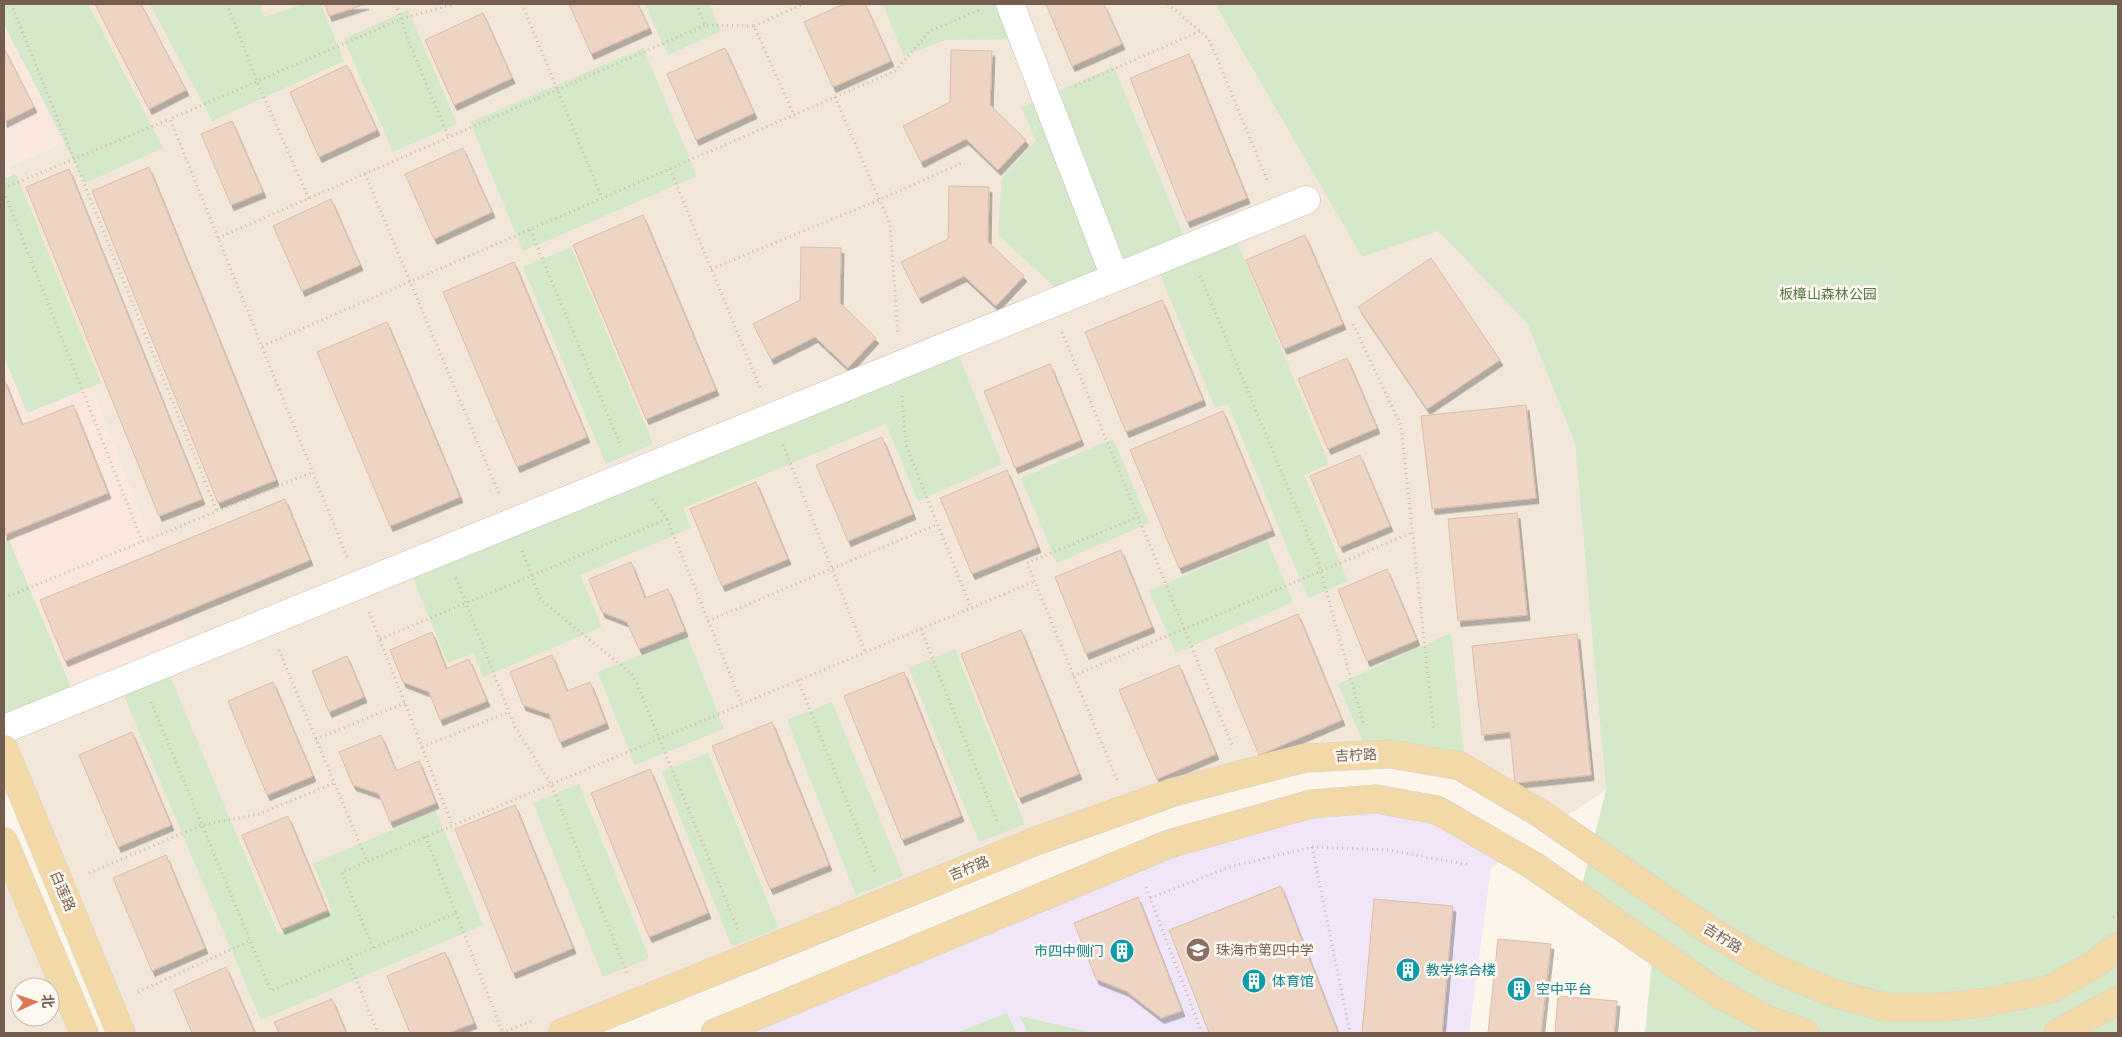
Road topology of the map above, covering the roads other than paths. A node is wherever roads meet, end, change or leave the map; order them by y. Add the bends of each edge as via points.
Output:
1 (997, 6) edge
2 (1306, 200) dead end
3 (1115, 277) junction
4 (4, 729) edge
5 (4, 749) edge
6 (4, 842) edge
7 (2118, 948) edge
8 (2118, 1000) edge
9 (84, 1033) edge
10 (121, 1033) edge
11 (562, 1033) edge
12 (714, 1033) edge
13 (1805, 1033) edge
14 (2058, 1033) edge

1 - 3 lane via 1047,98
2 - 3 lane
3 - 4 lane
5 - 10 main road, 白莲路
6 - 9 main road
7 - 11 main road, 吉柠路 via 2051,989 1944,1007 1884,1007 1833,993 1774,968 1712,932 1538,812 1460,766 1391,754 1305,758 1174,792 1036,841
8 - 14 main road
12 - 13 main road via 1169,844 1311,804 1376,799 1437,810 1534,866 1713,990 1768,1020

